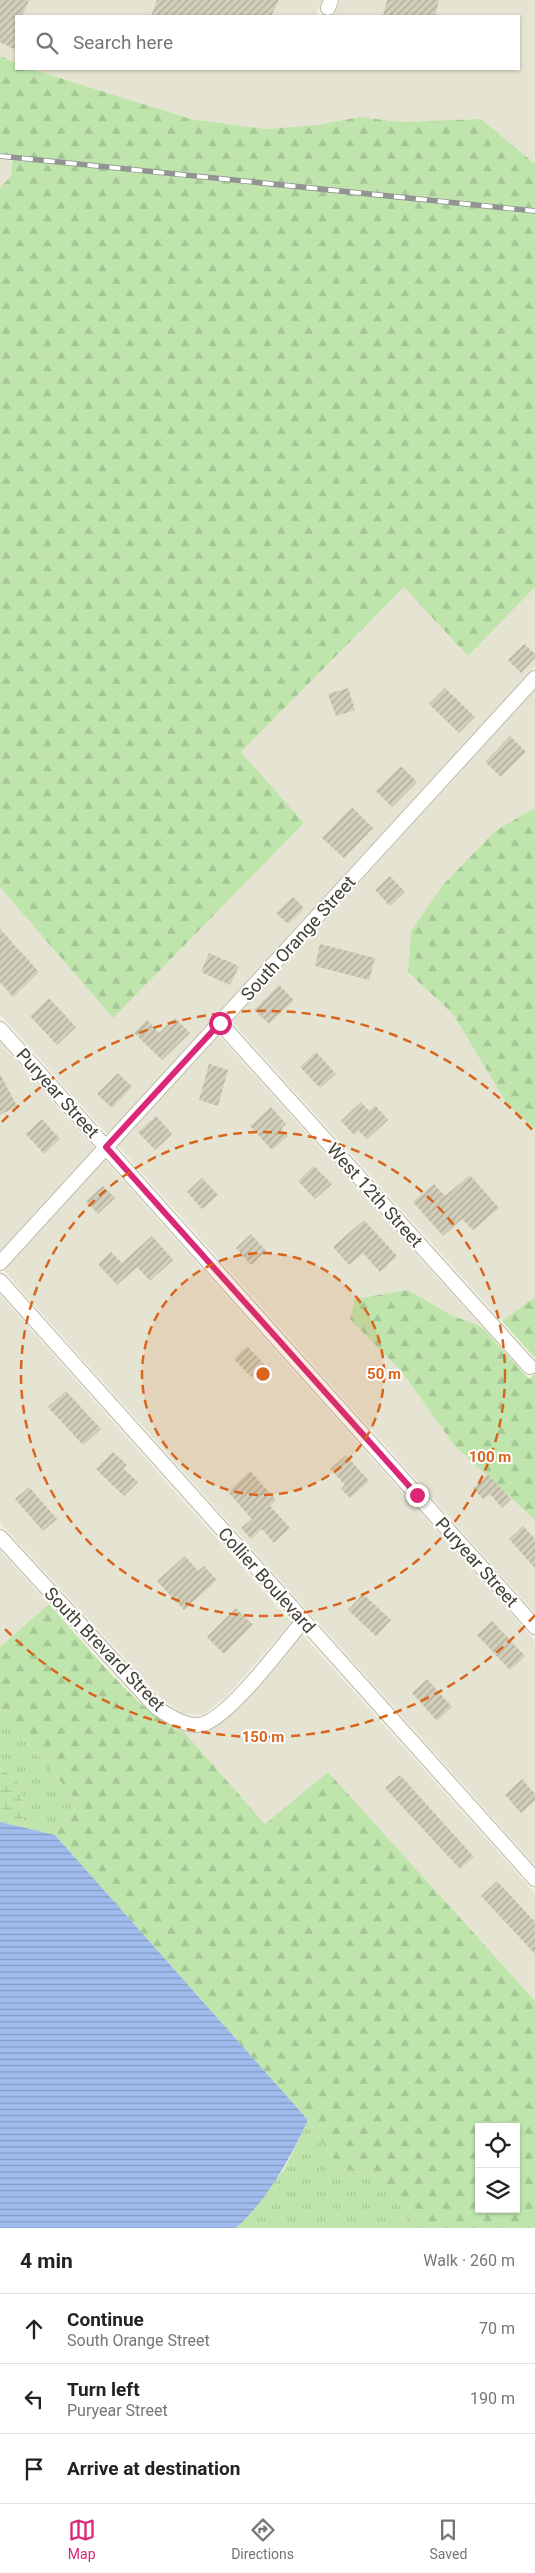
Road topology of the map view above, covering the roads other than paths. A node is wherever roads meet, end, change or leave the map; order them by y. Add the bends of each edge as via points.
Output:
1 (535, 678) edge
2 (220, 1023) junction
3 (0, 1028) edge
4 (106, 1147) junction
5 (0, 1263) edge
6 (0, 1281) edge
7 (530, 1367) dead end
8 (0, 1537) edge
9 (303, 1620) junction
10 (535, 1627) edge
11 (535, 1879) edge

1 - 2 street, South Orange Street
2 - 4 street, South Orange Street
2 - 7 street, West 12th Street
3 - 4 street, Puryear Street
4 - 5 street, South Orange Street
4 - 10 street, Puryear Street
6 - 9 street, Collier Boulevard
8 - 9 street, South Brevard Street via 157,1708 179,1722 204,1724 232,1704
9 - 11 street, Collier Boulevard

